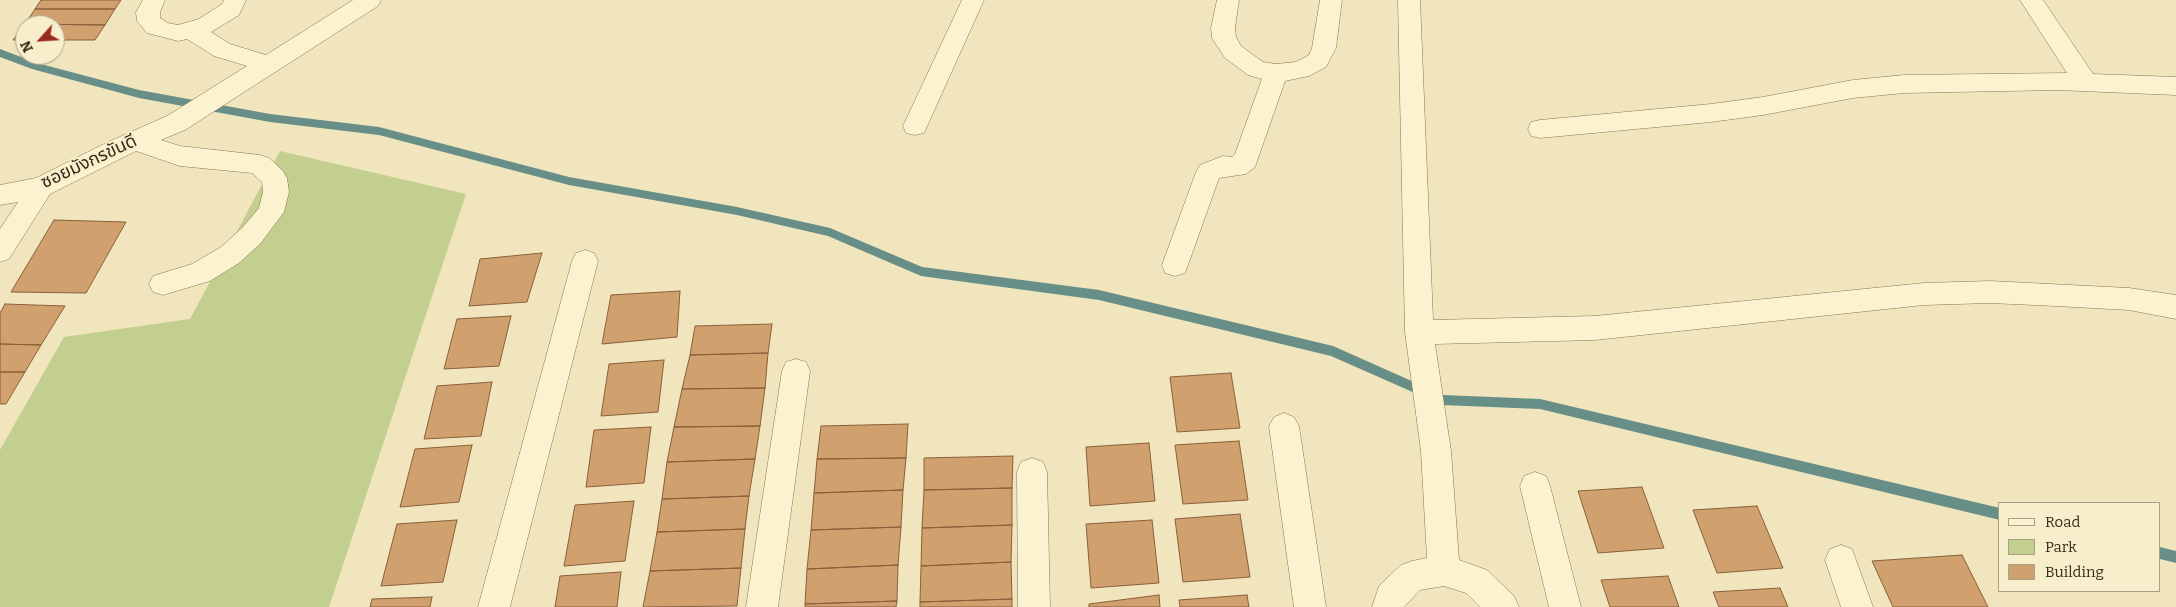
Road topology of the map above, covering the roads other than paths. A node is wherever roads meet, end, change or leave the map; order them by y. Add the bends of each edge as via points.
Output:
1 (154, 0) edge
2 (236, 0) edge
3 (370, 0) edge
4 (974, 0) edge
5 (1228, 0) edge
6 (1331, 0) edge
7 (1409, 0) edge
8 (2031, 0) edge
9 (192, 31) junction
10 (268, 64) junction
11 (1276, 73) junction
12 (2086, 82) junction
13 (2176, 86) edge
14 (915, 126) dead end
15 (1540, 129) dead end
16 (135, 141) junction
17 (41, 186) junction
18 (0, 195) edge
19 (0, 251) edge
20 (585, 261) dead end
21 (1175, 265) dead end
22 (163, 284) dead end
23 (2176, 308) edge
24 (1419, 332) junction
25 (796, 371) dead end
26 (1284, 426) dead end
27 (1032, 472) dead end
28 (1535, 486) dead end
29 (1841, 560) dead end
30 (1444, 571) junction
31 (494, 607) edge
32 (762, 607) edge
33 (1034, 607) edge
34 (1310, 607) edge
35 (1388, 607) edge
36 (1503, 607) edge
37 (1565, 607) edge
38 (1857, 607) edge

1 - 9 street via 148,12 149,21 155,27 178,33
2 - 9 street via 220,18
3 - 10 street
4 - 14 street
5 - 11 street via 1223,28 1224,38 1233,52 1256,68
6 - 11 street via 1324,48 1318,61 1301,70
7 - 24 street
8 - 12 street
9 - 10 street via 222,50
10 - 16 street, ซอยมังกรขันดี via 176,123
11 - 21 street via 1246,160 1237,167 1223,166 1209,172
12 - 13 street
12 - 15 street via 1904,84 1854,89 1764,106
16 - 17 street, ซอยมังกรขันดี
16 - 22 street via 180,156 260,165 274,178 276,192 271,212 251,236 230,255 200,273
17 - 18 street, ซอยมังกรขันดี
17 - 19 street
20 - 31 street
23 - 24 street via 2129,299 1990,292 1924,294 1595,328
24 - 30 street via 1436,451
25 - 32 street
26 - 34 street
27 - 33 street
28 - 37 street
29 - 38 street
30 - 35 street via 1412,576 1390,597
30 - 36 street via 1476,581

